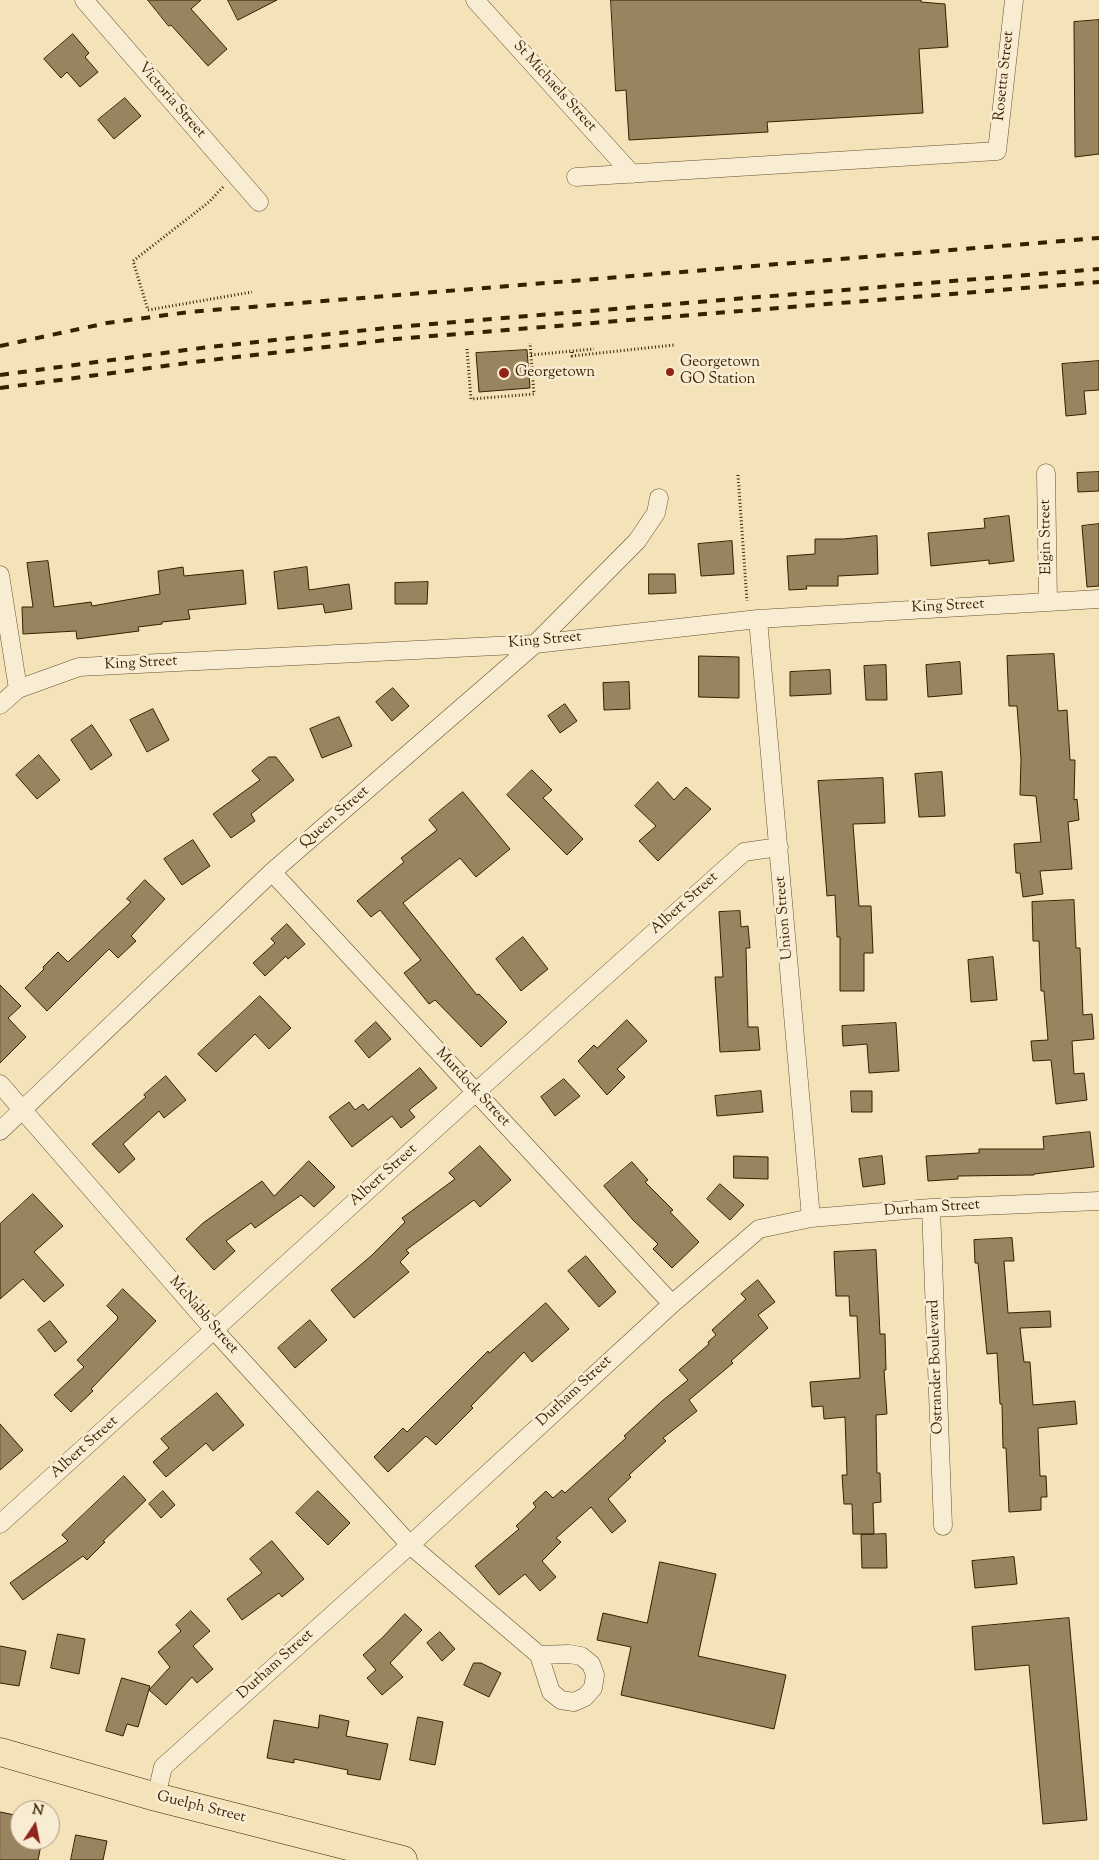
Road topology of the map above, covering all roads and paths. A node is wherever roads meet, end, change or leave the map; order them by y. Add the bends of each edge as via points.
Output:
1 (84, 0) edge
2 (475, 0) edge
3 (1014, 0) edge
4 (234, 174) junction
5 (632, 174) junction
6 (576, 177) dead end
7 (259, 202) dead end
8 (252, 292) dead end
9 (530, 343) dead end
10 (674, 345) dead end
11 (467, 349) dead end
12 (594, 350) dead end
13 (572, 352) junction
14 (531, 355) junction
15 (1046, 473) dead end
16 (738, 475) dead end
17 (659, 498) dead end
18 (0, 575) edge
19 (1099, 599) edge
20 (1048, 601) junction
21 (758, 618) junction
22 (535, 644) junction
23 (18, 689) junction
24 (0, 705) edge
25 (779, 847) junction
26 (272, 872) junction
27 (0, 1084) edge
28 (476, 1092) junction
29 (24, 1110) junction
30 (0, 1131) edge
31 (1099, 1200) edge
32 (931, 1208) junction
33 (811, 1218) junction
34 (672, 1304) junction
35 (215, 1331) junction
36 (0, 1524) edge
37 (943, 1526) dead end
38 (410, 1545) junction
39 (539, 1655) dead end
40 (0, 1752) edge
41 (156, 1797) junction
42 (402, 1860) edge

1 - 4 street, Victoria Street
2 - 5 street, St Michaels Street
3 - 5 street, Rosetta Street via 997,151
4 - 7 street, Victoria Street
4 - 8 path via 209,202 133,262 148,310
5 - 6 street
9 - 14 path
10 - 13 path via 572,356
11 - 14 path via 471,399 534,394
12 - 13 path
13 - 14 path
15 - 20 street, Elgin Street
16 - 21 path via 747,602
17 - 22 street, Queen Street via 656,513 637,540
18 - 23 street
19 - 20 street, King Street
20 - 21 street, King Street
21 - 22 street, King Street
21 - 25 street, Union Street
22 - 23 street, King Street via 79,667
22 - 26 street, Queen Street
23 - 24 street, King Street
25 - 28 street, Albert Street via 744,852
25 - 33 street, Union Street
26 - 28 street, Murdock Street
26 - 29 street, Queen Street
27 - 29 street, McNabb Street
28 - 34 street, Murdock Street
28 - 35 street, Albert Street
29 - 30 street, Queen Street
29 - 35 street, McNabb Street
31 - 32 street, Durham Street
32 - 33 street, Durham Street
32 - 37 street, Ostrander Boulevard
33 - 34 street, Durham Street via 759,1229
34 - 38 street, Durham Street
35 - 36 street, Albert Street
35 - 38 street, McNabb Street
38 - 39 street, McNabb Street
38 - 41 street, Durham Street via 163,1767
40 - 41 main road, Guelph Street
41 - 42 main road, Guelph Street

